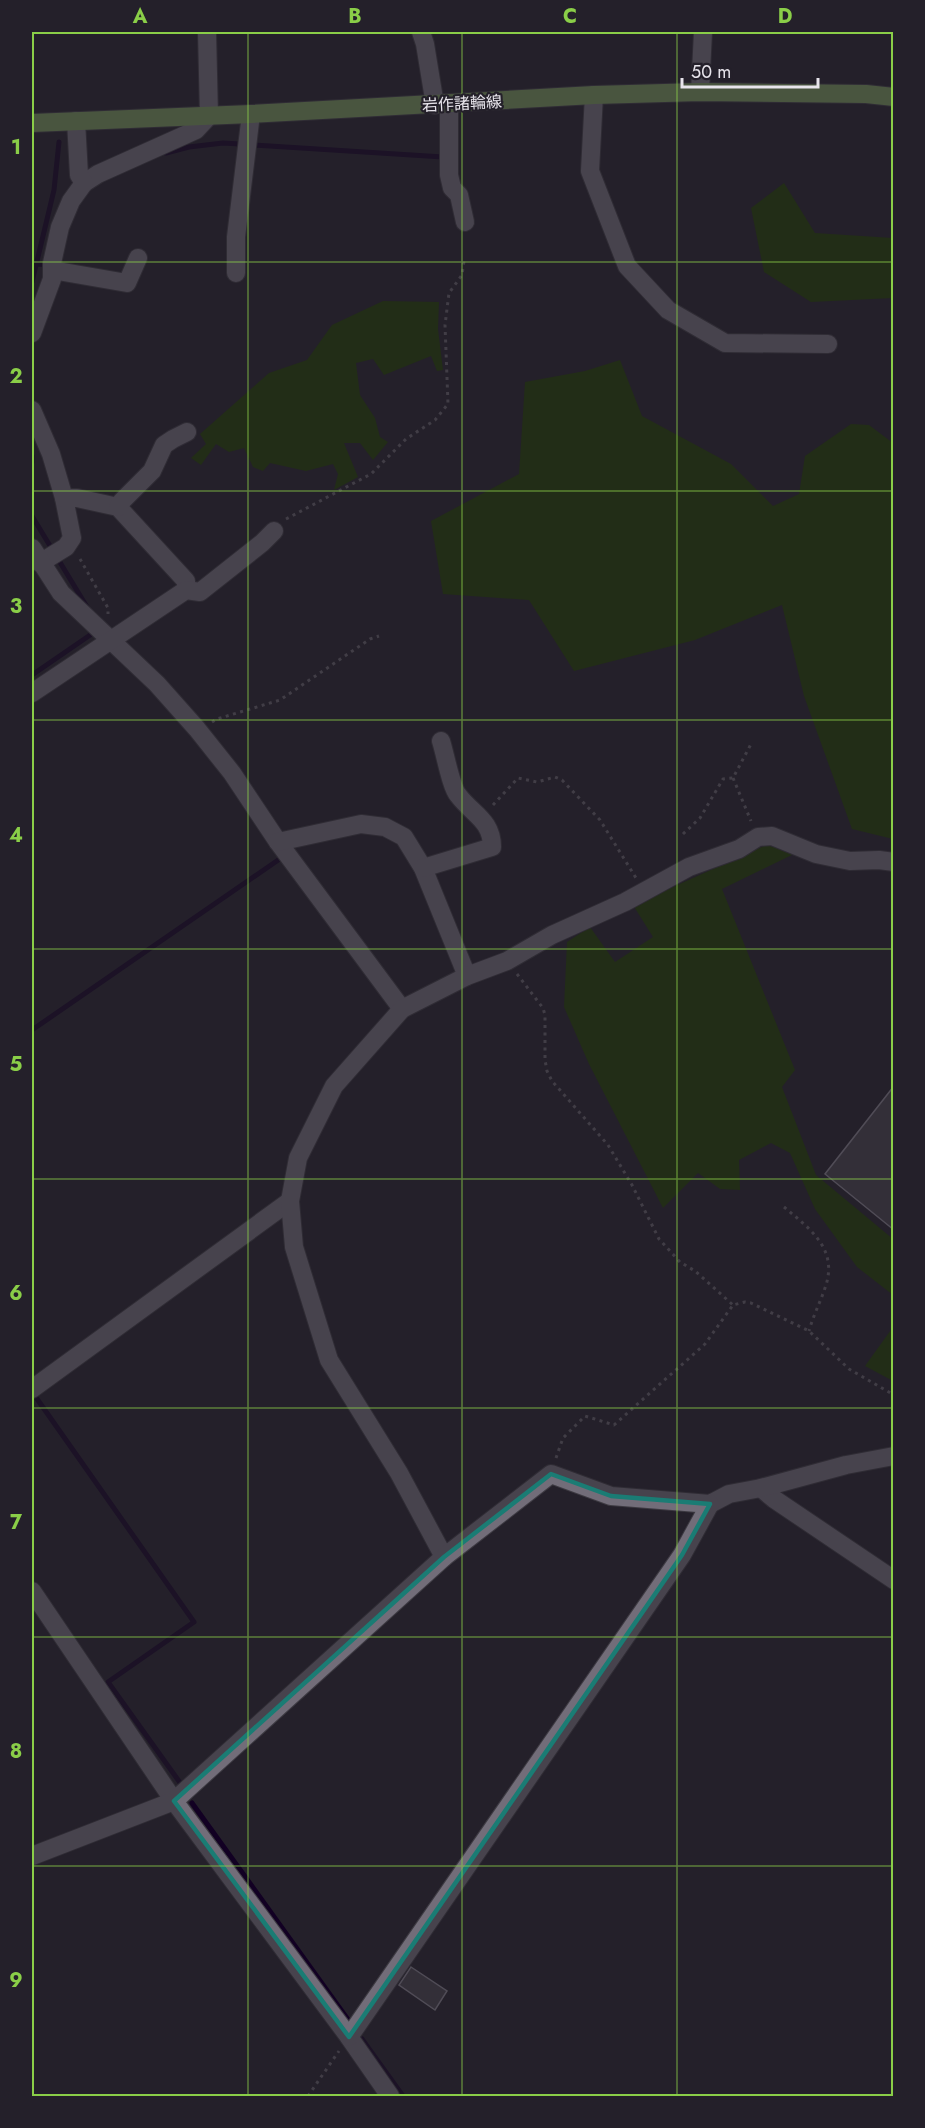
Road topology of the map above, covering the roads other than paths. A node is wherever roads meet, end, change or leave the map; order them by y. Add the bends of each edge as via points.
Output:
1 (207, 32) edge
2 (421, 32) edge
3 (702, 32) edge
4 (700, 92) junction
5 (594, 95) junction
6 (894, 97) edge
7 (442, 104) junction
8 (251, 114) junction
9 (209, 116) junction
10 (76, 122) junction
11 (32, 123) edge
12 (84, 183) junction
13 (465, 222) dead end
14 (138, 258) dead end
15 (52, 270) junction
16 (236, 273) dead end
17 (32, 333) edge
18 (828, 345) dead end
19 (32, 410) edge
20 (187, 432) dead end
21 (64, 498) junction
22 (118, 507) junction
23 (274, 531) road end
24 (36, 555) edge
25 (186, 590) junction
26 (111, 640) junction
27 (32, 693) edge
28 (441, 741) dead end
29 (278, 842) junction
30 (894, 862) edge
31 (423, 868) junction
32 (467, 976) junction
33 (402, 1009) junction
34 (290, 1201) junction
35 (32, 1389) edge
36 (894, 1456) edge
37 (761, 1488) junction
38 (710, 1504) junction
39 (444, 1557) junction
40 (894, 1580) edge
41 (32, 1591) edge
42 (174, 1801) junction
43 (32, 1856) edge
44 (349, 2037) junction
45 (390, 2097) edge

1 - 9 street
2 - 7 street
3 - 4 street
4 - 5 main road, 岩作諸輪線
4 - 6 main road, 岩作諸輪線
5 - 7 main road, 岩作諸輪線
5 - 18 street via 590,171 627,266 668,310 725,343
7 - 8 main road, 岩作諸輪線
7 - 13 street via 449,175 452,188 459,195
8 - 9 main road, 岩作諸輪線
8 - 16 street via 236,237
9 - 10 main road, 岩作諸輪線
9 - 12 street via 196,130
10 - 11 main road, 岩作諸輪線
10 - 12 street via 79,175
12 - 15 street via 60,227
14 - 15 street via 127,283
15 - 17 street
19 - 21 street
20 - 22 street via 164,446 153,471
21 - 22 street
21 - 24 street via 72,538 66,547
22 - 25 street via 186,581
23 - 25 street via 200,592
24 - 26 street via 61,592
25 - 26 street
26 - 27 street
26 - 29 street via 200,732
28 - 31 street via 456,794 480,816 492,835 492,847
29 - 31 street via 361,824 385,826 404,837
29 - 33 street
30 - 32 street via 850,861 816,854 772,836 758,837 740,849 689,867 507,961
31 - 32 street
32 - 33 street
33 - 34 street via 334,1086 298,1158
34 - 35 street
34 - 39 street via 294,1247 329,1360 399,1473
36 - 37 street
37 - 38 street via 729,1494
37 - 40 street
38 - 39 street via 611,1496 551,1474
38 - 44 street via 682,1555
39 - 42 street
41 - 42 street
42 - 43 street
42 - 44 street
44 - 45 street

